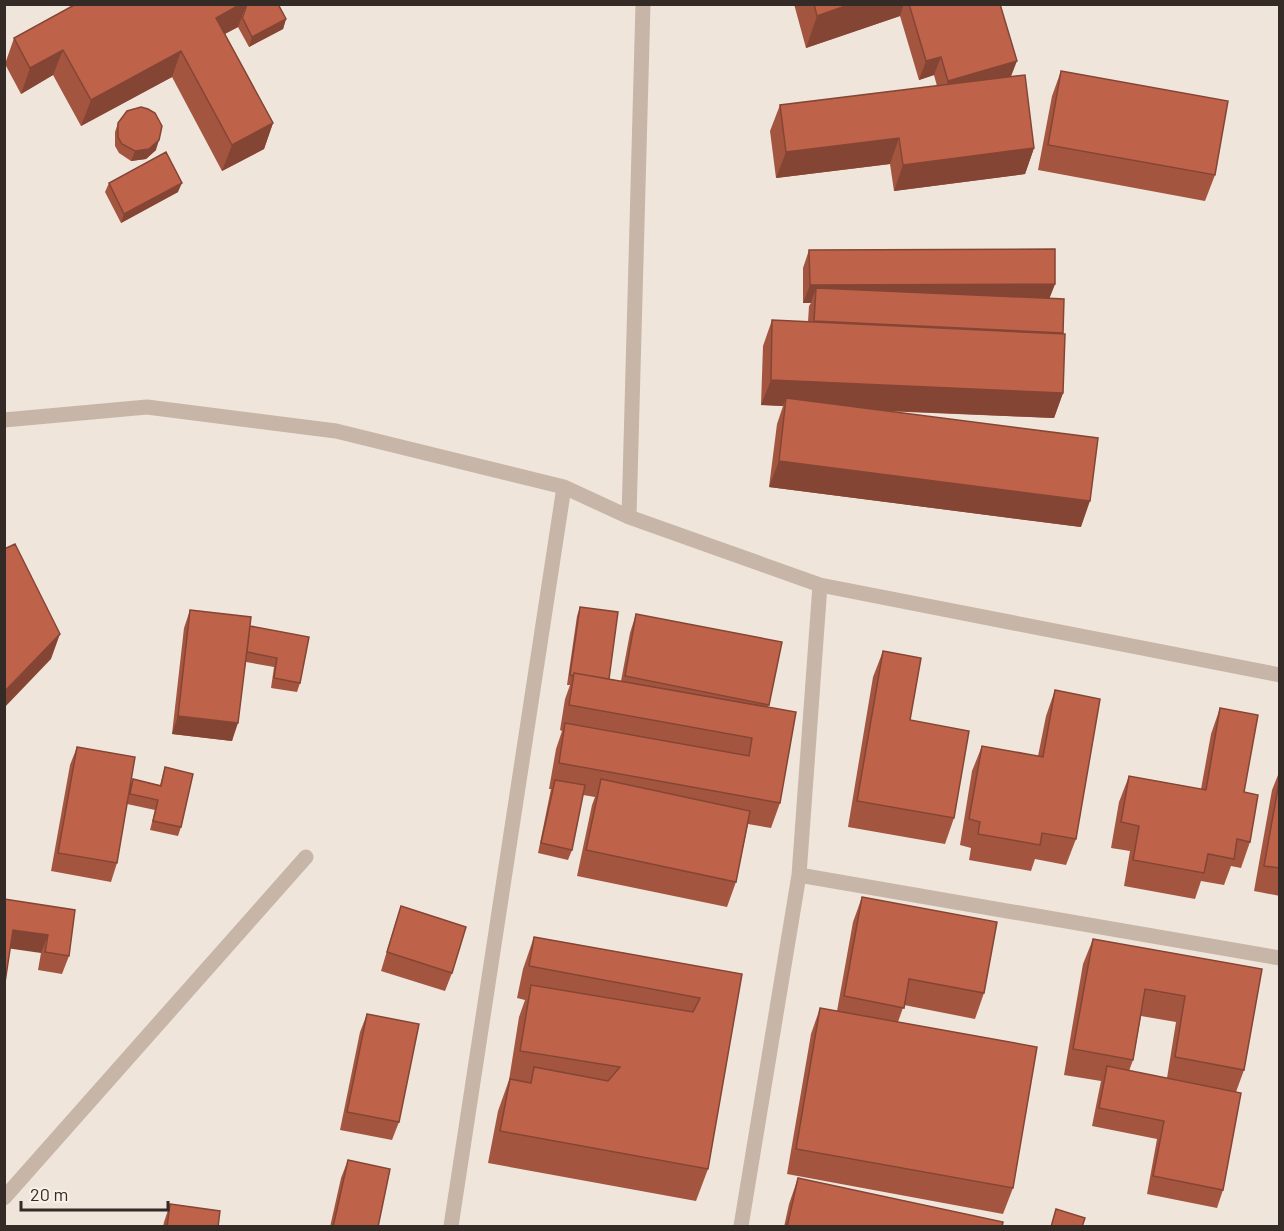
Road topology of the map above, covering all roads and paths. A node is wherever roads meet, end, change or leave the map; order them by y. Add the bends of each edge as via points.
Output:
1 (643, 4) edge
2 (4, 420) edge
3 (564, 487) junction
4 (629, 517) junction
5 (820, 585) junction
6 (1280, 675) edge
7 (306, 857) dead end
8 (799, 875) junction
9 (1280, 958) edge
10 (4, 1198) edge
11 (451, 1227) edge
12 (741, 1227) edge

1 - 4 street
2 - 3 street via 147,407 336,431
3 - 4 street
3 - 11 street
4 - 5 street
5 - 6 street
5 - 8 street
7 - 10 street
8 - 9 street
8 - 12 street

